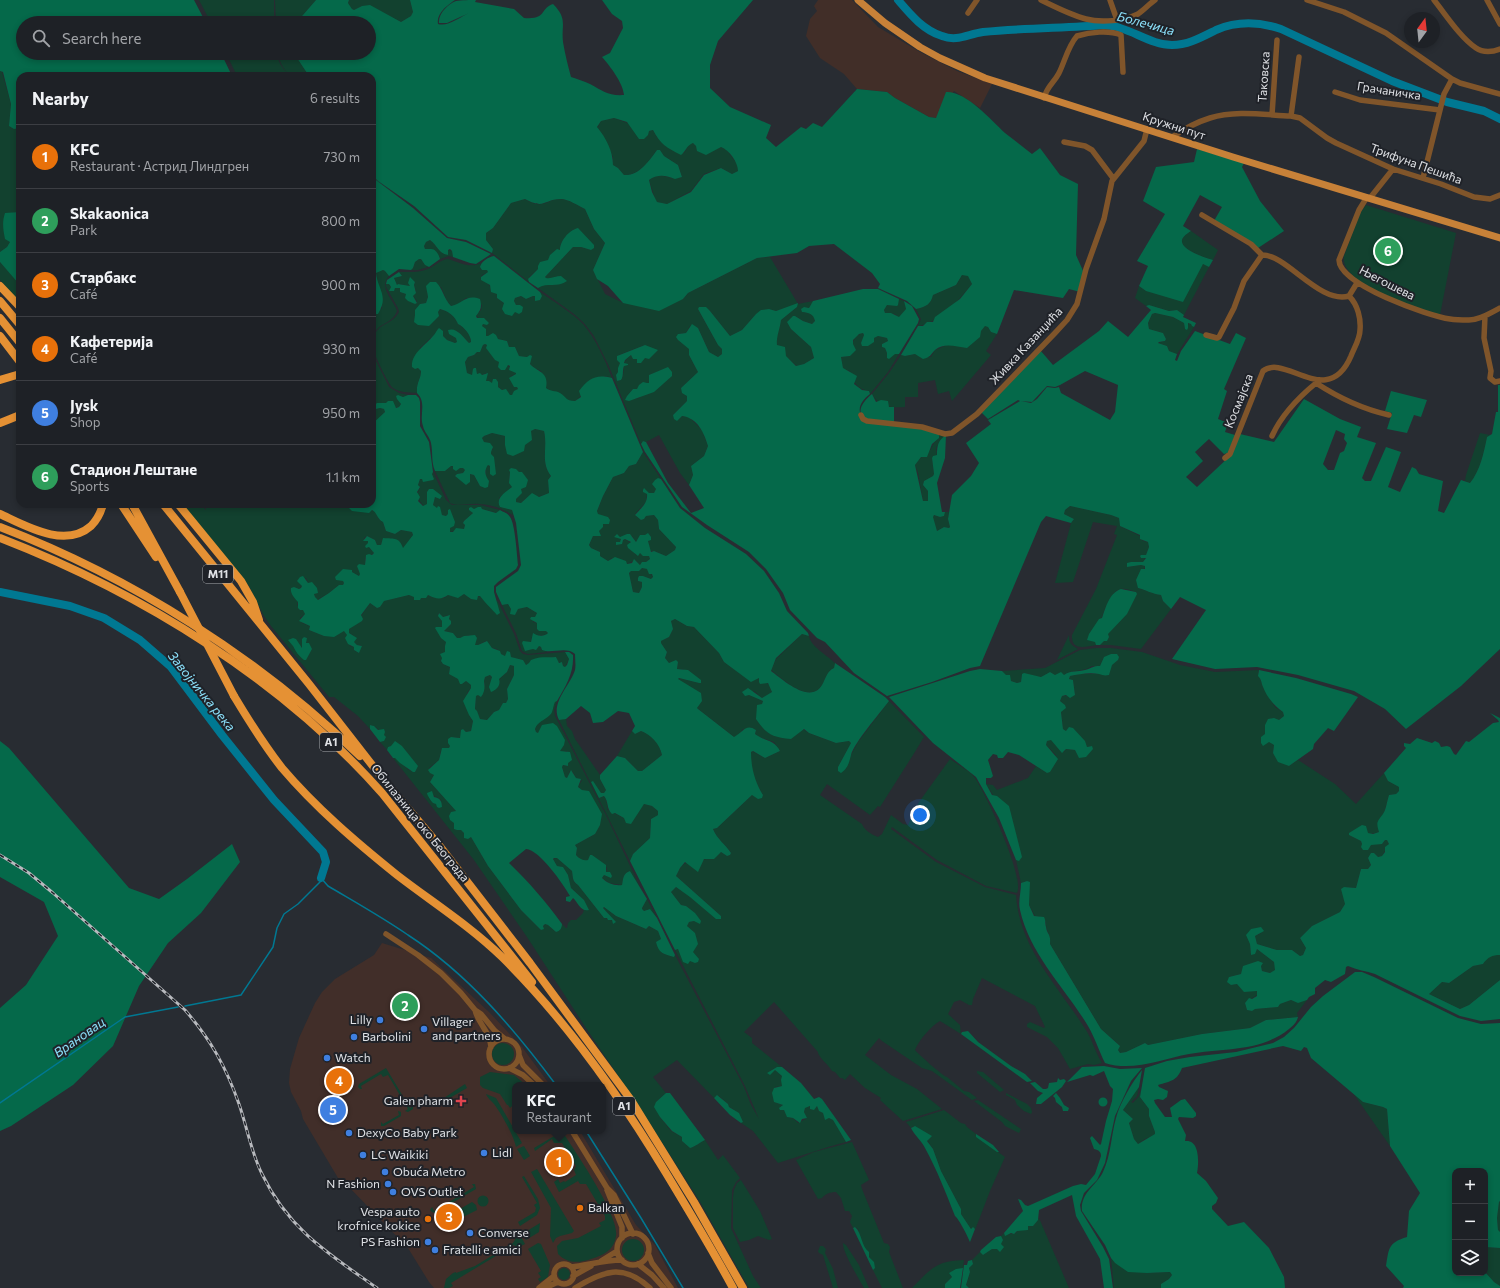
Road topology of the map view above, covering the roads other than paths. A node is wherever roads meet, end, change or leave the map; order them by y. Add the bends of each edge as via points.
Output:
1 (858, 0) edge
2 (977, 0) edge
3 (1041, 0) edge
4 (1110, 0) edge
5 (1154, 0) edge
6 (1307, 0) edge
7 (1434, 0) edge
8 (1487, 0) edge
9 (968, 13) dead end
10 (1117, 20) junction
11 (1500, 24) edge
12 (1277, 40) dead end
13 (1500, 48) edge
14 (1299, 57) dead end
15 (1123, 72) dead end
16 (1452, 79) junction
17 (1335, 92) dead end
18 (1500, 94) edge
19 (1044, 98) junction
20 (1440, 110) junction
21 (1272, 115) junction
22 (1290, 116) junction
23 (1147, 129) junction
24 (1172, 137) junction
25 (1064, 142) dead end
26 (1393, 169) junction
27 (1114, 178) junction
28 (1423, 178) junction
29 (1500, 195) edge
30 (1369, 197) junction
31 (1202, 215) dead end
32 (1500, 238) edge
33 (1262, 255) junction
34 (1357, 283) junction
35 (0, 286) edge
36 (1349, 296) junction
37 (0, 301) edge
38 (16, 303) edge
39 (1500, 308) edge
40 (1485, 316) junction
41 (0, 318) edge
42 (16, 320) edge
43 (1206, 335) dead end
44 (0, 336) edge
45 (16, 338) edge
46 (16, 357) edge
47 (16, 375) edge
48 (0, 380) edge
49 (1500, 381) edge
50 (1318, 382) junction
51 (1389, 414) dead end
52 (861, 415) dead end
53 (16, 417) edge
54 (0, 423) edge
55 (1272, 436) dead end
56 (1225, 458) dead end
57 (101, 508) edge
58 (124, 508) edge
59 (134, 508) edge
60 (166, 508) edge
61 (181, 508) edge
62 (0, 514) edge
63 (0, 527) edge
64 (0, 538) edge
65 (173, 578) junction
66 (262, 627) junction
67 (383, 778) junction
68 (386, 934) dead end
69 (475, 1010) junction
70 (505, 1039) junction
71 (579, 1042) junction
72 (491, 1047) junction
73 (518, 1055) junction
74 (509, 1068) junction
75 (531, 1082) edge
76 (540, 1082) edge
77 (574, 1134) edge
78 (607, 1188) junction
79 (633, 1234) junction
80 (622, 1238) junction
81 (617, 1251) junction
82 (648, 1254) junction
83 (622, 1260) junction
84 (601, 1261) junction
85 (592, 1264) junction
86 (638, 1264) junction
87 (571, 1267) junction
88 (554, 1276) junction
89 (573, 1276) junction
90 (558, 1282) junction
91 (539, 1288) edge
92 (545, 1288) edge
93 (575, 1288) edge
94 (650, 1288) edge
95 (664, 1288) edge
96 (671, 1288) edge
97 (733, 1288) edge
98 (743, 1288) edge

1 - 19 main road, Кружни пут via 900,33 940,58 985,78
2 - 9 street
3 - 10 street via 1087,20
4 - 10 street
5 - 10 street via 1138,13
6 - 16 street via 1344,12 1386,33
7 - 13 street via 1475,47 1492,52
8 - 11 street
12 - 21 street, Таковска
14 - 22 street
15 - 19 street via 1121,35 1106,32 1077,36 1060,71 1047,88
16 - 18 street
16 - 20 street
17 - 20 street, Грачаничка via 1360,100
19 - 23 main road, Кружни пут
20 - 28 street
21 - 22 street, Трифуна Пешића
21 - 24 street, Трифуна Пешића via 1240,114 1211,117 1189,126
22 - 26 street, Трифуна Пешића via 1300,118 1336,143
23 - 24 main road, Кружни пут
23 - 27 street, Живка Казанџића via 1144,141
24 - 30 main road, Кружни пут
25 - 27 street via 1092,150
26 - 28 street, Трифуна Пешића
26 - 30 street, Његошева
27 - 52 street, Живка Казанџића via 1077,304 1067,320 977,414 952,433 944,434 922,427 867,421
28 - 29 street, Трифуна Пешића via 1474,197 1490,199
30 - 32 main road, Кружни пут
30 - 34 street, Његошева via 1356,215 1339,260 1340,267
31 - 33 street via 1251,244
33 - 36 street via 1280,262 1319,289 1337,298
33 - 43 street via 1244,281 1219,337
34 - 36 street
34 - 40 street, Његошева via 1406,306 1450,320 1471,320
35 - 38 highway
36 - 50 street via 1358,312 1359,338 1342,372 1334,378
37 - 42 highway
39 - 40 street, Његошева
40 - 49 street via 1484,338 1491,371 1490,378 1495,382
41 - 45 highway
44 - 46 highway
47 - 48 highway
50 - 51 street via 1335,396 1355,405
50 - 55 street via 1293,407
50 - 56 street, Космајска via 1274,367 1266,369 1230,454
53 - 54 highway
57 - 62 highway via 88,528 68,536 32,528
58 - 65 highway
59 - 65 highway
60 - 66 highway, M11
61 - 66 highway via 244,586
63 - 67 highway, Обилазница око Београда / A1 via 101,572 196,626 290,694
64 - 71 highway, Обилазница око Београда / A1 via 85,575 174,623 255,678 304,718 382,793
65 - 71 highway, bridge via 234,696 262,741 304,793 362,846 489,946 534,990
66 - 67 highway
67 - 98 highway, A1 via 438,844 530,963 631,1100
68 - 69 street via 441,973
69 - 70 street
69 - 72 street via 476,1016 489,1035
70 - 72 street via 495,1042
70 - 73 street via 516,1046
71 - 97 highway, A1 via 634,1120 710,1245
72 - 74 street via 489,1056 494,1065
73 - 74 street via 517,1061
73 - 76 street via 523,1065
74 - 75 street
77 - 78 street
78 - 79 street via 620,1205
78 - 80 street via 622,1227
79 - 80 street
79 - 82 street via 641,1236 647,1242
80 - 81 street
81 - 83 street
81 - 84 street
82 - 86 street
82 - 96 street
83 - 84 street
83 - 86 street via 629,1264
84 - 85 street
85 - 87 street
85 - 89 street
86 - 95 street
87 - 88 street via 564,1264 559,1266
87 - 89 street
88 - 90 street
88 - 91 street
89 - 90 street via 567,1283
90 - 92 street
93 - 94 street via 594,1276 618,1272 634,1276

